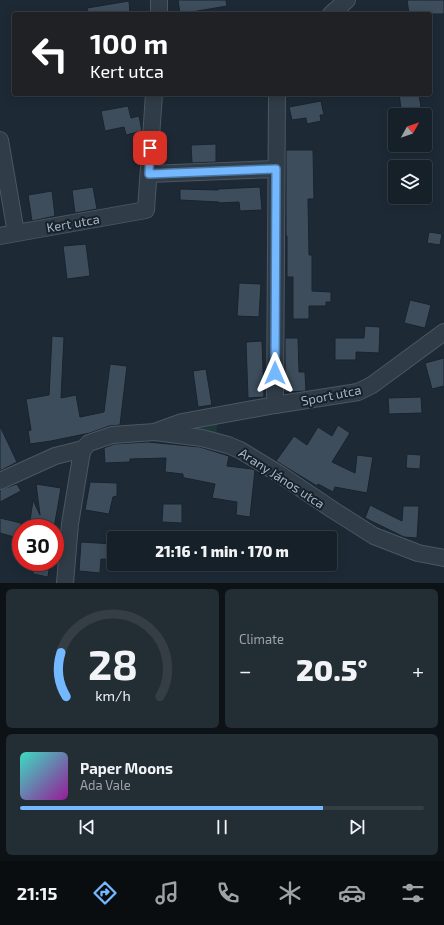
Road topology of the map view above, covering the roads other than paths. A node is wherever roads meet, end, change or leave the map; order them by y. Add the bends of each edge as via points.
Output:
1 (159, 0) edge
2 (346, 0) edge
3 (158, 12) edge
4 (333, 12) edge
5 (154, 96) edge
6 (277, 96) edge
7 (0, 140) edge
8 (276, 169) junction
9 (149, 174) junction
10 (8, 234) edge
11 (444, 332) edge
12 (274, 405) junction
13 (155, 432) junction
14 (83, 449) junction
15 (0, 481) edge
16 (444, 558) edge
17 (65, 583) edge

1 - 3 street
2 - 4 street
5 - 9 street
6 - 8 street
7 - 10 street
8 - 9 street
8 - 12 street
9 - 10 street, Kert utca via 146,210
11 - 12 street, Sport utca via 364,390
12 - 13 street, Sport utca via 182,422
13 - 14 street, Arany János utca via 112,435 89,443
13 - 16 street, Arany János utca via 202,438 240,450 374,536 418,553
14 - 15 street, Arany János utca via 55,456
14 - 17 street via 70,524

